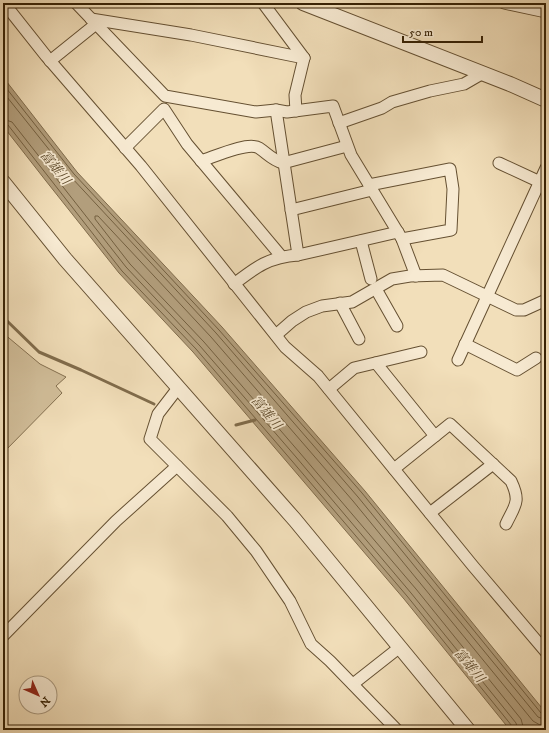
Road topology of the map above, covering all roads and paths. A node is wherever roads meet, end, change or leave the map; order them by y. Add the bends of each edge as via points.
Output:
1 (4, 3) edge
2 (76, 3) edge
3 (263, 3) edge
4 (303, 3) edge
5 (504, 3) edge
6 (535, 7) edge
7 (546, 12) edge
8 (94, 22) junction
9 (304, 58) junction
10 (50, 61) junction
11 (483, 73) junction
12 (546, 100) edge
13 (276, 110) junction
14 (296, 111) junction
15 (339, 123) junction
16 (348, 146) junction
17 (125, 148) junction
18 (201, 161) junction
19 (283, 163) junction
20 (499, 163) dead end
21 (546, 168) edge
22 (3, 182) edge
23 (540, 182) junction
24 (371, 187) junction
25 (291, 210) junction
26 (400, 236) junction
27 (361, 240) junction
28 (298, 255) junction
29 (281, 256) junction
30 (416, 276) junction
31 (234, 284) junction
32 (373, 284) junction
33 (487, 296) junction
34 (546, 300) edge
35 (340, 303) junction
36 (397, 326) dead end
37 (276, 335) junction
38 (359, 339) dead end
39 (465, 344) junction
40 (421, 352) dead end
41 (536, 358) dead end
42 (458, 360) dead end
43 (376, 363) junction
44 (178, 388) junction
45 (329, 389) junction
46 (435, 436) junction
47 (493, 464) junction
48 (177, 466) junction
49 (394, 470) junction
50 (430, 513) junction
51 (506, 524) dead end
52 (3, 636) edge
53 (400, 647) junction
54 (546, 652) edge
55 (353, 684) junction
56 (397, 730) edge
57 (468, 730) edge

1 - 10 street
2 - 8 street
3 - 9 street
4 - 11 street
5 - 6 street
6 - 7 street
8 - 9 street via 191,35
8 - 10 street
8 - 13 street via 165,96 256,112
9 - 14 street via 295,95
10 - 17 street
11 - 12 street
11 - 15 street via 464,84 392,102
13 - 14 street
13 - 19 street
14 - 15 street via 333,106
15 - 16 street
16 - 19 street
16 - 24 street
17 - 18 street via 164,109
17 - 31 street
18 - 19 street via 249,145 258,147 272,160
18 - 29 street
19 - 25 street
20 - 23 street
21 - 23 street
22 - 44 street via 65,259
23 - 33 street
24 - 25 street
24 - 26 street
24 - 26 street via 450,169 453,189 451,230
25 - 28 street
26 - 27 street
26 - 30 street
27 - 28 street
27 - 32 street
28 - 29 street
29 - 31 street via 263,263
30 - 32 street
30 - 33 street via 443,275
31 - 37 street
32 - 35 street via 352,302
32 - 36 street
33 - 34 street via 516,310 524,310
33 - 39 street
35 - 37 street via 306,312
35 - 38 street
37 - 45 street
39 - 41 street via 517,370
39 - 42 street
40 - 43 street
43 - 45 street via 354,368
43 - 46 street
44 - 48 street via 158,414 150,439
44 - 53 street via 295,520
45 - 49 street
46 - 47 street via 450,424
46 - 49 street
47 - 50 street
47 - 51 street via 511,481 517,493 517,500
48 - 52 street via 116,521
48 - 55 street via 228,516 290,601 311,644
49 - 50 street
50 - 54 street
53 - 55 street
53 - 57 street
55 - 56 street

